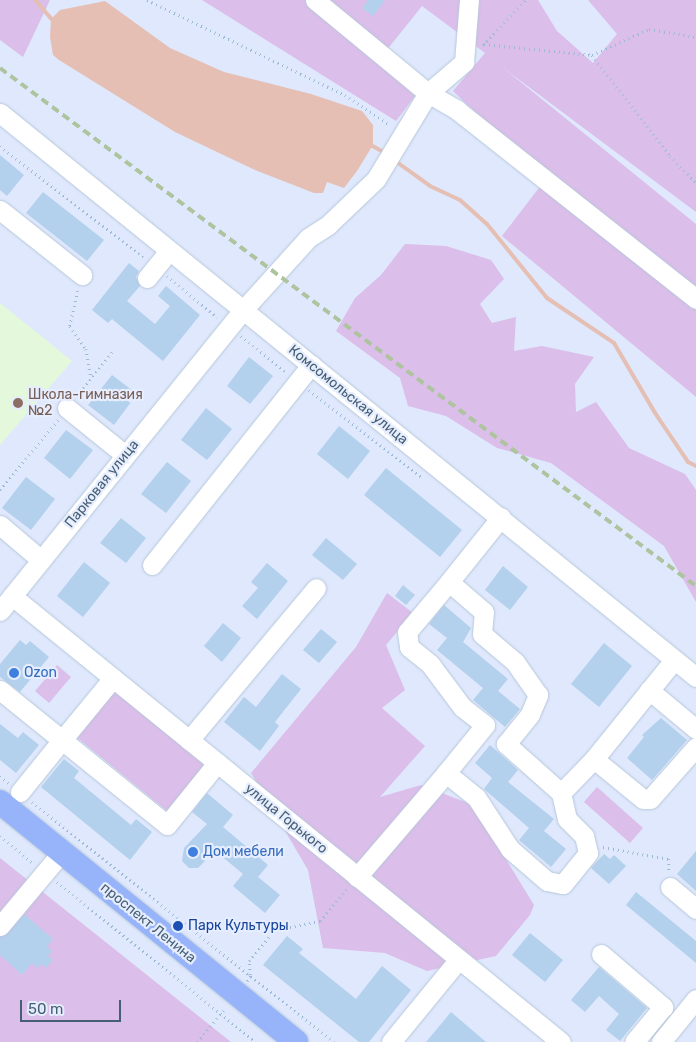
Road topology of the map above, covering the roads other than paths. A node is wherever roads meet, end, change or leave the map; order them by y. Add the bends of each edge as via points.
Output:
1 (315, 0) edge
2 (469, 0) edge
3 (428, 93) junction
4 (0, 113) edge
5 (0, 210) edge
6 (169, 251) junction
7 (151, 272) road end
8 (82, 275) road end
9 (696, 299) edge
10 (243, 310) junction
11 (311, 365) junction
12 (67, 408) dead end
13 (125, 455) junction
14 (501, 517) junction
15 (0, 525) edge
16 (41, 560) junction
17 (152, 564) dead end
18 (448, 582) junction
19 (316, 588) dead end
20 (6, 603) edge
21 (674, 660) junction
22 (696, 677) edge
23 (113, 678) junction
24 (0, 690) edge
25 (649, 690) junction
26 (485, 725) junction
27 (696, 729) edge
28 (62, 740) junction
29 (189, 740) junction
30 (506, 744) junction
31 (696, 747) edge
32 (594, 758) junction
33 (217, 763) junction
34 (446, 773) junction
35 (561, 793) junction
36 (10, 797) edge
37 (61, 852) junction
38 (357, 877) junction
39 (670, 887) road end
40 (696, 908) edge
41 (0, 926) edge
42 (601, 954) dead end
43 (459, 959) junction
44 (696, 999) edge
45 (296, 1042) edge
46 (391, 1042) edge
47 (561, 1042) edge
48 (634, 1042) edge
49 (661, 1042) edge

1 - 3 street
2 - 3 street, Парковая улица via 464,62
3 - 9 street via 457,110
3 - 10 street, Парковая улица via 388,161 362,195 308,238
4 - 6 street, Комсомольская улица
5 - 8 street
6 - 7 street
6 - 10 street, Комсомольская улица
10 - 11 street, Комсомольская улица
10 - 13 street, Парковая улица
11 - 14 street, Комсомольская улица
11 - 17 street
12 - 13 street
13 - 16 street, Парковая улица
14 - 18 street
14 - 21 street, Комсомольская улица
15 - 16 street
16 - 20 street, Парковая улица
18 - 26 street via 407,632 409,646 430,664 462,707
18 - 30 street via 484,612 482,634 515,662 538,695 530,714
19 - 29 street
20 - 23 street, улица Горького
21 - 22 street, Комсомольская улица
21 - 25 street
23 - 28 street
23 - 29 street, улица Горького
24 - 28 street
25 - 27 street
25 - 32 street
26 - 30 street
26 - 34 street
28 - 33 street via 167,824
28 - 36 street
29 - 33 street, улица Горького
30 - 35 street
31 - 32 street via 650,799 643,799
32 - 35 street
33 - 38 street, улица Горького
34 - 35 street via 476,797 510,849 546,880 563,884 588,853 584,836 567,819
34 - 38 street
36 - 37 main road, проспект Ленина
37 - 41 street
37 - 45 main road, проспект Ленина
38 - 43 street, улица Горького
39 - 40 street
42 - 48 street via 663,1007
43 - 46 street
43 - 47 street, улица Горького
44 - 49 street

